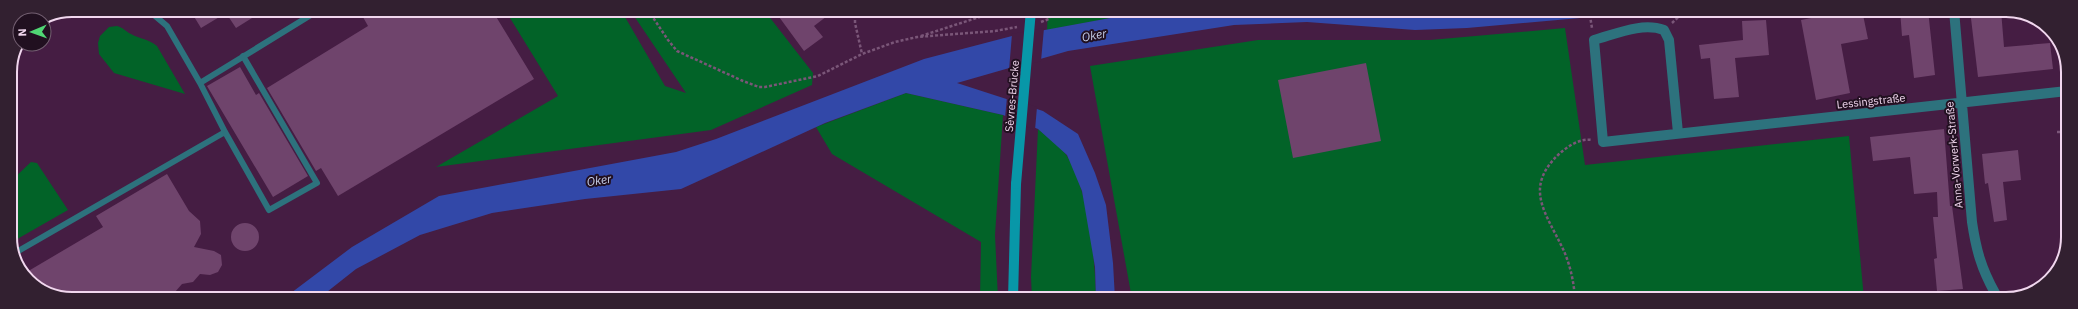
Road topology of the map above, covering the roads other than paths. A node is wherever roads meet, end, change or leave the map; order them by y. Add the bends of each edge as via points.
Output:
1 (156, 17) edge
2 (307, 17) edge
3 (1031, 17) edge
4 (1955, 17) edge
5 (243, 56) junction
6 (200, 82) junction
7 (2061, 92) edge
8 (1962, 103) junction
9 (225, 132) junction
10 (1678, 133) junction
11 (19, 251) edge
12 (1013, 292) edge
13 (1994, 292) edge

1 - 6 lane via 167,26
2 - 5 lane
3 - 12 main road, Sèvres-Brücke, bridge via 1016,184
4 - 8 street, Anna-Vorwerk-Straße
5 - 6 lane
5 - 9 lane via 317,183 269,210
6 - 9 lane
7 - 8 street, Lessingstraße
8 - 10 street, Lessingstraße
8 - 13 street, Anna-Vorwerk-Straße via 1976,247 1984,273
9 - 11 lane
10 - 10 street, Lessingstraße via 1669,40 1664,30 1655,26 1645,27 1594,40 1603,142

